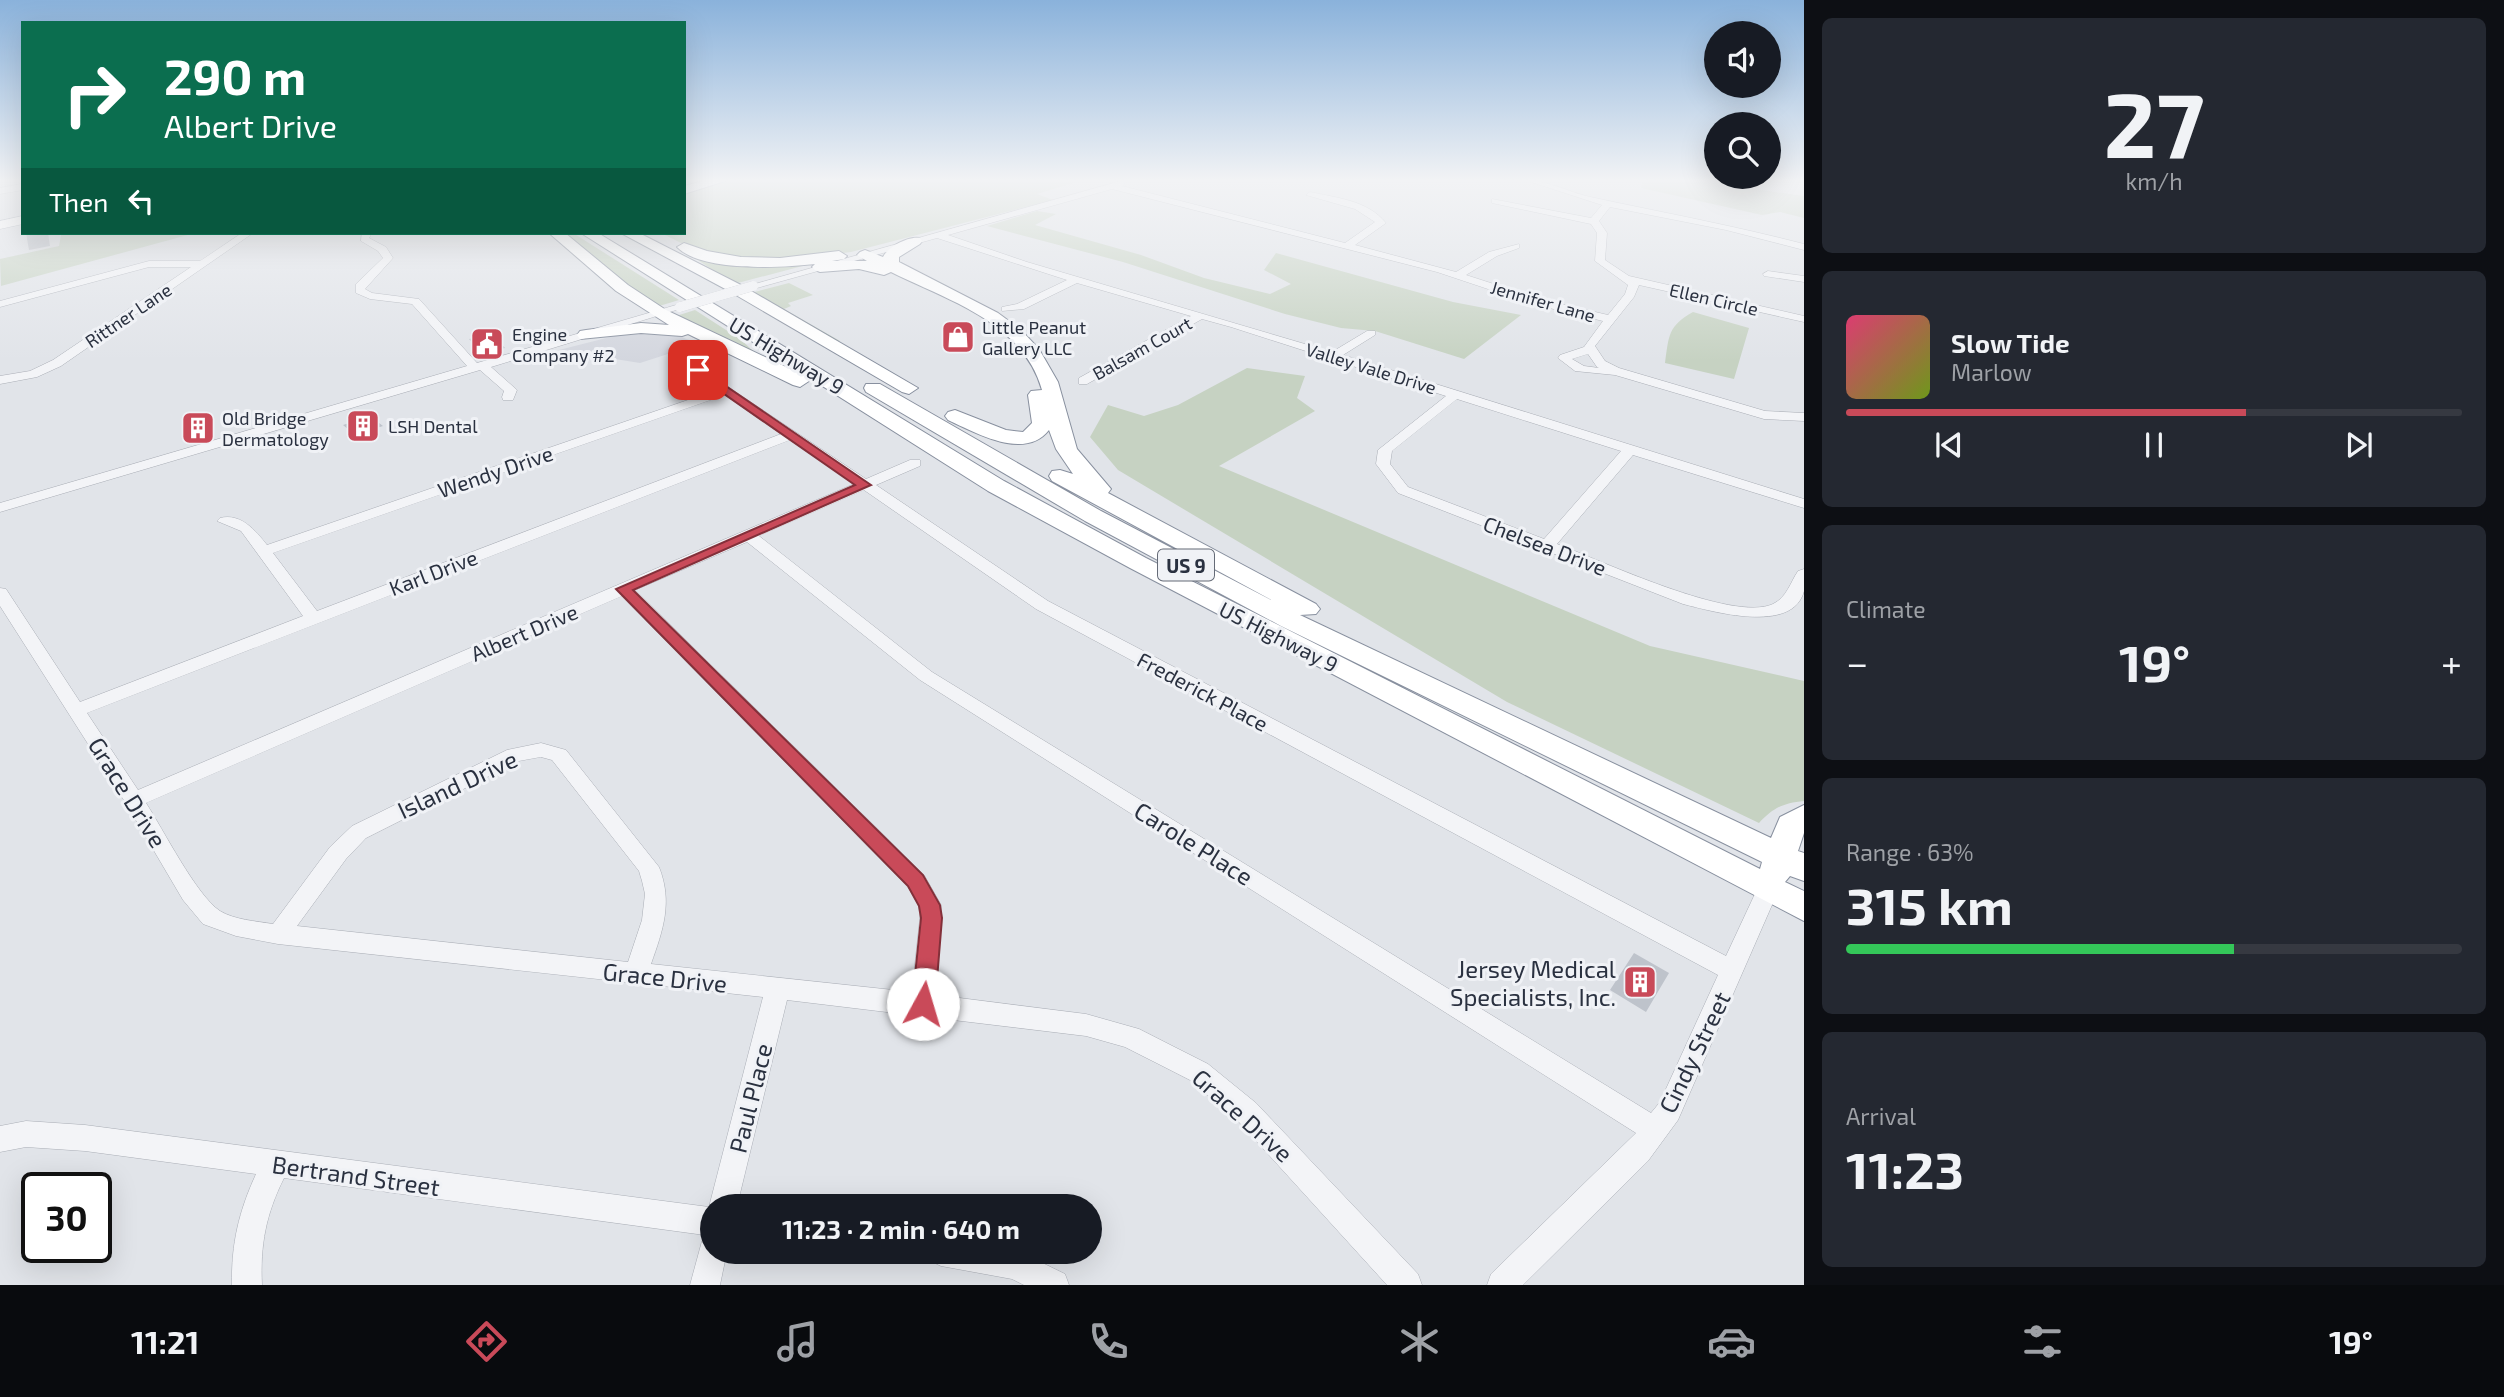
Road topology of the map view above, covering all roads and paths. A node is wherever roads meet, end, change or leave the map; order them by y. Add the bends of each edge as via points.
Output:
1 (236, 241) edge
2 (368, 241) edge
3 (566, 241) edge
4 (601, 241) edge
5 (627, 241) edge
6 (645, 241) edge
7 (666, 241) edge
8 (671, 241) edge
9 (915, 241) joint
10 (960, 241) edge
11 (1327, 241) edge
12 (1354, 241) edge
13 (1601, 241) edge
14 (1781, 241) edge
15 (1347, 246) junction
16 (1516, 246) dead end
17 (1804, 247) edge
18 (872, 253) junction
19 (203, 264) junction
20 (820, 267) junction
21 (898, 270) junction
22 (1768, 274) dead end
23 (1458, 275) junction
24 (1624, 278) junction
25 (1077, 279) junction
26 (1804, 279) edge
27 (744, 287) junction
28 (622, 288) junction
29 (0, 304) edge
30 (1006, 309) dead end
31 (660, 314) junction
32 (1201, 315) junction
33 (1804, 319) edge
34 (1609, 320) junction
35 (1371, 333) dead end
36 (586, 335) junction
37 (703, 337) junction
38 (1590, 349) junction
39 (1333, 356) junction
40 (479, 367) junction
41 (698, 370) dead end
42 (1619, 372) junction
43 (0, 380) edge
44 (1083, 381) dead end
45 (726, 390) junction
46 (1456, 394) junction
47 (508, 397) dead end
48 (1767, 415) junction
49 (955, 416) junction
50 (1804, 417) edge
51 (1804, 430) edge
52 (790, 435) junction
53 (1630, 449) junction
54 (915, 463) dead end
55 (864, 485) junction
56 (996, 486) junction
57 (1804, 503) edge
58 (0, 509) edge
59 (225, 521) dead end
60 (748, 535) junction
61 (1547, 545) junction
62 (1197, 548) junction
63 (264, 551) junction
64 (1804, 574) edge
65 (624, 589) junction
66 (0, 593) edge
67 (313, 618) junction
68 (76, 710) junction
69 (1564, 754) junction
70 (134, 800) junction
71 (1804, 817) edge
72 (1793, 862) edge
73 (1768, 889) junction
74 (1804, 907) edge
75 (278, 934) junction
76 (1732, 971) junction
77 (636, 974) junction
78 (777, 990) junction
79 (923, 1004) junction
80 (1655, 1130) junction
81 (0, 1139) edge
82 (276, 1165) junction
83 (726, 1194) edge
84 (700, 1220) edge
85 (709, 1264) edge
86 (1011, 1264) edge
87 (247, 1285) edge
88 (705, 1285) edge
89 (1054, 1285) edge
90 (1407, 1285) edge
91 (1502, 1285) edge

1 - 19 street, Rittner Lane
2 - 40 street via 388,257 360,291 415,301
3 - 28 highway
4 - 56 highway, US Highway 9 / US 9
5 - 69 highway, US Highway 9 / US 9 via 1093,516 1290,620
6 - 27 highway
7 - 27 highway
8 - 18 highway via 698,253 746,262 797,262
9 - 18 street
9 - 21 highway via 891,255
10 - 25 street, Valley Vale Drive
11 - 15 street, Jennifer Lane
12 - 15 street
13 - 24 street via 1600,261
14 - 17 street
15 - 23 street, Jennifer Lane
16 - 23 street
18 - 20 street
18 - 21 highway
19 - 29 street via 149,264
19 - 43 street, Rittner Lane via 48,369
20 - 27 street
20 - 49 highway via 859,264 885,271 973,314 1013,346 1037,391 1042,418 1039,432 1006,437
21 - 62 highway via 976,307 1016,335 1046,375 1071,459 1121,504
22 - 26 street
23 - 34 street, Jennifer Lane
24 - 33 street, Ellen Circle
24 - 34 street via 1634,284
25 - 30 street via 1020,307
25 - 32 street, Valley Vale Drive
27 - 31 street, bridge
27 - 49 highway
28 - 31 highway
28 - 36 highway via 629,298 625,309
31 - 36 street
31 - 37 highway
32 - 39 street, Valley Vale Drive
32 - 44 street, Balsam Court
34 - 38 street
35 - 39 street
36 - 37 highway via 650,328
36 - 40 street
37 - 56 highway via 805,383
38 - 42 street via 1601,364
38 - 42 street via 1564,358 1585,370
39 - 46 street, Valley Vale Drive
40 - 47 street via 511,390
40 - 58 street
41 - 45 street, Frederick Place
42 - 48 street
45 - 52 street, Frederick Place
45 - 63 street, Wendy Drive
46 - 53 street, Valley Vale Drive
46 - 61 street, Chelsea Drive via 1385,450 1382,464 1404,490
48 - 50 street
48 - 51 street
49 - 62 highway
52 - 55 street, Frederick Place
52 - 67 street, Karl Drive
53 - 57 street, Valley Vale Drive
53 - 61 street
54 - 55 street, Albert Drive
55 - 60 street, Albert Drive
55 - 76 street, Frederick Place via 1042,605
56 - 73 highway, US Highway 9 / US 9
59 - 63 street via 246,528
60 - 65 street, Albert Drive
60 - 80 street, Carole Place via 926,676
61 - 64 street, Chelsea Drive via 1689,600 1745,613 1770,611 1791,599
62 - 69 highway
63 - 67 street
65 - 70 street, Albert Drive
65 - 79 street via 916,881 930,905 931,918
66 - 68 street, Grace Drive
67 - 68 street, Karl Drive
68 - 70 street, Grace Drive
69 - 72 highway, US Highway 9 / US 9
70 - 75 street, Grace Drive via 191,894 211,917 236,927
71 - 72 highway via 1791,825
72 - 73 highway
73 - 74 highway, US Highway 9 / US 9
73 - 76 street, Cindy Street
75 - 77 street, Grace Drive
75 - 77 street, Island Drive via 359,832 514,755 541,750 559,755 656,883 654,920
76 - 80 street, Cindy Street via 1676,1097
77 - 78 street, Grace Drive
78 - 79 street, Grace Drive
78 - 83 street, Paul Place
79 - 90 street, Grace Drive via 1086,1025 1130,1037 1175,1058 1247,1112
80 - 91 street, Cindy Street
81 - 82 street, Bertrand Street via 26,1134 72,1136
82 - 84 street, Bertrand Street
82 - 87 street via 257,1202 247,1236
85 - 88 street
86 - 89 street

